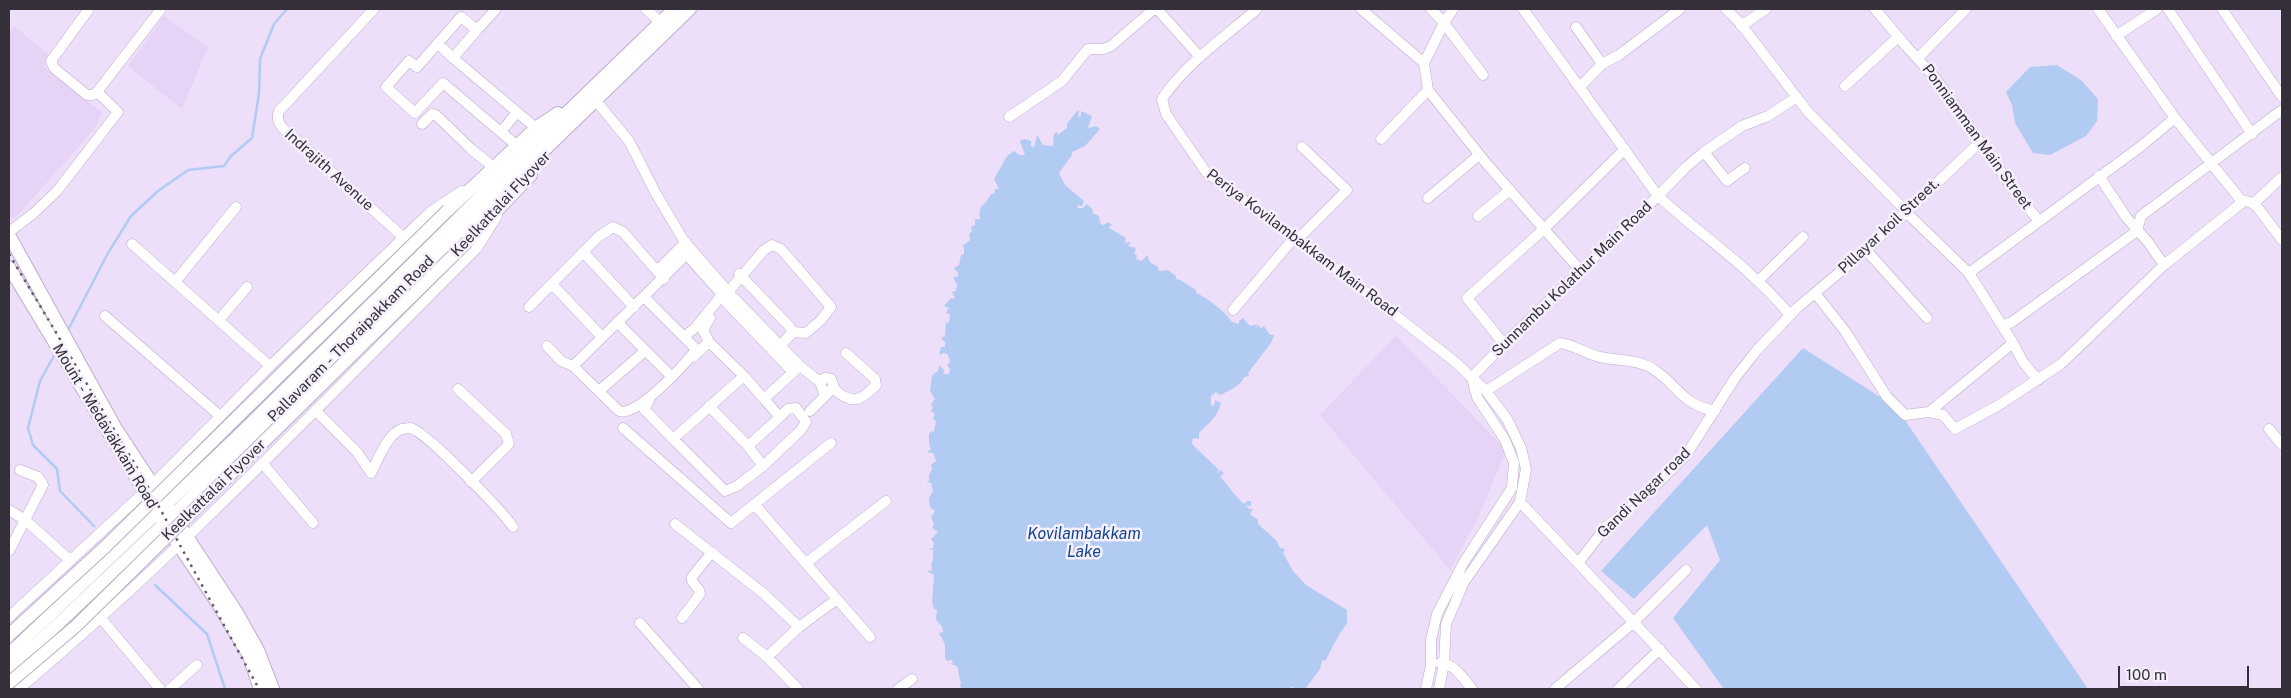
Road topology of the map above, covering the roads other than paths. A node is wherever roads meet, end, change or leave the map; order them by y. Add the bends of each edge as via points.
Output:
1 (89, 9) edge
2 (161, 9) edge
3 (374, 9) edge
4 (496, 9) edge
5 (646, 9) edge
6 (674, 9) edge
7 (690, 9) edge
8 (1155, 9) edge
9 (1257, 9) edge
10 (1361, 9) edge
11 (1431, 9) edge
12 (1453, 9) edge
13 (1523, 9) edge
14 (1680, 9) edge
15 (1726, 9) edge
16 (1766, 9) edge
17 (1966, 9) edge
18 (2098, 9) edge
19 (2157, 9) edge
20 (2168, 9) edge
21 (2222, 9) edge
22 (1878, 10) edge
23 (1667, 13) edge
24 (660, 22) junction
25 (1444, 23) junction
26 (1741, 26) junction
27 (1576, 27) dead end
28 (477, 30) junction
29 (2116, 36) junction
30 (1898, 37) junction
31 (438, 44) junction
32 (1200, 57) junction
33 (453, 58) junction
34 (1918, 58) junction
35 (1424, 63) junction
36 (1602, 64) junction
37 (1483, 74) dead end
38 (1845, 86) dead end
39 (1580, 87) junction
40 (1428, 90) junction
41 (97, 92) junction
42 (588, 97) junction
43 (2282, 97) edge
44 (1797, 98) junction
45 (2282, 110) edge
46 (518, 112) junction
47 (579, 117) junction
48 (1009, 117) dead end
49 (2175, 118) junction
50 (422, 124) dead end
51 (536, 128) junction
52 (501, 132) junction
53 (2252, 134) junction
54 (1381, 139) dead end
55 (1980, 142) junction
56 (516, 145) junction
57 (1302, 147) dead end
58 (1625, 149) junction
59 (1704, 152) junction
60 (1479, 155) junction
61 (2211, 163) junction
62 (492, 166) junction
63 (1745, 168) dead end
64 (2099, 176) junction
65 (2282, 177) edge
66 (479, 179) junction
67 (1510, 190) junction
68 (1658, 196) junction
69 (1428, 198) dead end
70 (508, 199) junction
71 (2248, 203) junction
72 (236, 207) dead end
73 (1905, 213) junction
74 (1478, 216) dead end
75 (2039, 221) junction
76 (1544, 228) junction
77 (2137, 232) junction
78 (9, 233) edge
79 (1803, 237) dead end
80 (2282, 237) edge
81 (404, 238) junction
82 (1296, 239) junction
83 (132, 244) dead end
84 (688, 249) junction
85 (1866, 250) junction
86 (583, 252) junction
87 (2164, 265) junction
88 (1580, 270) junction
89 (10, 273) edge
90 (1969, 273) junction
91 (660, 275) junction
92 (740, 276) junction
93 (1758, 280) junction
94 (175, 282) junction
95 (552, 284) junction
96 (247, 288) dead end
97 (1815, 293) junction
98 (728, 296) junction
99 (644, 297) junction
100 (529, 306) dead end
101 (634, 306) junction
102 (1233, 310) dead end
103 (1793, 312) junction
104 (105, 316) dead end
105 (1927, 318) dead end
106 (219, 320) junction
107 (617, 322) junction
108 (51, 323) junction
109 (2002, 326) junction
110 (793, 332) junction
111 (602, 337) junction
112 (684, 337) junction
113 (709, 342) junction
114 (2013, 343) junction
115 (1504, 344) junction
116 (547, 346) dead end
117 (780, 346) junction
118 (645, 351) junction
119 (846, 353) dead end
120 (270, 366) junction
121 (573, 366) junction
122 (797, 369) junction
123 (671, 376) junction
124 (744, 376) junction
125 (1472, 377) junction
126 (2038, 380) junction
127 (458, 389) dead end
128 (830, 390) junction
129 (599, 391) junction
130 (1486, 391) junction
131 (764, 399) junction
132 (710, 406) junction
133 (315, 410) junction
134 (810, 411) dead end
135 (1715, 411) junction
136 (1928, 412) junction
137 (220, 416) junction
138 (780, 417) junction
139 (624, 428) dead end
140 (2268, 429) dead end
141 (673, 439) junction
142 (831, 443) dead end
143 (2282, 444) edge
144 (748, 446) junction
145 (263, 464) junction
146 (763, 466) junction
147 (20, 470) dead end
148 (471, 482) junction
149 (149, 487) junction
150 (886, 501) dead end
151 (1520, 502) junction
152 (755, 505) junction
153 (9, 510) edge
154 (165, 514) junction
155 (25, 520) junction
156 (313, 523) dead end
157 (675, 524) dead end
158 (513, 527) dead end
159 (182, 541) junction
160 (9, 551) edge
161 (712, 552) junction
162 (70, 560) junction
163 (806, 563) junction
164 (1578, 563) junction
165 (1686, 570) dead end
166 (837, 599) junction
167 (9, 617) edge
168 (100, 618) junction
169 (682, 618) dead end
170 (1634, 622) junction
171 (640, 623) dead end
172 (799, 627) junction
173 (9, 636) edge
174 (870, 637) dead end
175 (743, 638) dead end
176 (11, 648) edge
177 (1660, 649) junction
178 (767, 657) junction
179 (1431, 663) junction
180 (1444, 663) junction
181 (197, 665) dead end
182 (9, 667) edge
183 (912, 679) dead end
184 (9, 683) edge
185 (1694, 685) edge
186 (19, 689) edge
187 (160, 689) edge
188 (170, 689) edge
189 (260, 689) edge
190 (273, 689) edge
191 (698, 689) edge
192 (798, 689) edge
193 (898, 689) edge
194 (1426, 689) edge
195 (1439, 689) edge
196 (1472, 689) edge
197 (1555, 689) edge
198 (1618, 689) edge
199 (1682, 689) edge

1 - 41 street via 51,61 54,68 88,95
2 - 41 street
3 - 81 street, Indrajith Avenue via 279,111 277,117 278,123
4 - 28 street
5 - 24 street
6 - 24 main road, Pallavaram - Thoraipakkam Road
7 - 42 main road, Pallavaram - Thoraipakkam Road
8 - 32 street
8 - 48 street via 1111,46 1088,49 1062,81
9 - 32 street, Periya Kovilambakkam Main Road
10 - 35 street
11 - 25 street
12 - 25 street
13 - 39 street, Sunnambu Kolathur Main Road
14 - 23 street
15 - 26 street
16 - 26 street
17 - 34 street
18 - 29 street
19 - 29 street
20 - 53 street
21 - 43 street
22 - 30 street, Ponniamman Main Street
23 - 36 street via 1619,55
24 - 42 main road, Pallavaram - Thoraipakkam Road
25 - 35 street
25 - 37 street
26 - 44 street
27 - 36 street
28 - 31 street via 462,16
28 - 33 street
29 - 49 street
30 - 34 street, Ponniamman Main Street
30 - 38 street
31 - 33 street
31 - 52 street via 417,67 409,60 386,87 415,113 443,83
32 - 82 street, Periya Kovilambakkam Main Road via 1171,85 1162,99 1166,114 1206,172
33 - 46 street
34 - 55 street, Ponniamman Main Street
35 - 40 street
36 - 39 street
39 - 58 street, Sunnambu Kolathur Main Road
40 - 54 street
40 - 60 street
41 - 78 street via 118,112 57,192
42 - 47 main road, Pallavaram - Thoraipakkam Road
42 - 51 main road, Keelkattalai Flyover
42 - 84 street via 629,141
42 - 154 main road, Pallavaram - Thoraipakkam Road
44 - 59 street via 1768,116 1742,126
44 - 73 street
45 - 53 street
46 - 51 street
46 - 52 street
47 - 70 main road, Keelkattalai Flyover
47 - 154 main road, Pallavaram - Thoraipakkam Road
49 - 61 street
49 - 64 street
50 - 62 street via 432,114 436,115
51 - 56 main road, Keelkattalai Flyover
52 - 56 street
53 - 61 street
55 - 73 street, Pillayar koil Street.
55 - 75 street, Ponniamman Main Street
56 - 62 main road, Keelkattalai Flyover
57 - 82 street via 1346,190
58 - 68 street, Sunnambu Kolathur Main Road
58 - 76 street
59 - 63 street via 1727,181
59 - 68 street
60 - 67 street
60 - 69 street
61 - 71 street
61 - 77 street via 2141,216
62 - 66 main road, Keelkattalai Flyover
64 - 75 street
64 - 77 street
65 - 71 street
66 - 81 street via 430,212
66 - 173 main road, Keelkattalai Flyover, bridge via 105,547
67 - 74 street
67 - 76 street
68 - 88 street, Sunnambu Kolathur Main Road
68 - 93 street
70 - 133 street via 477,248
70 - 184 main road, Keelkattalai Flyover, bridge via 76,626
71 - 80 street
71 - 87 street
72 - 94 street
73 - 85 street, Pillayar koil Street.
73 - 90 street
75 - 90 street
76 - 88 street
76 - 115 street via 1467,298
77 - 87 street
77 - 109 street
78 - 108 main road, Mount - Medavakkam Road
79 - 93 street
81 - 120 street
82 - 102 street
82 - 125 street, Periya Kovilambakkam Main Road
83 - 94 street
84 - 91 street
84 - 98 street
84 - 112 street via 721,296
85 - 97 street, Pillayar koil Street.
85 - 105 street
86 - 91 street via 612,228 623,232
86 - 95 street
86 - 101 street
87 - 126 street via 2061,364
88 - 115 street, Sunnambu Kolathur Main Road
89 - 108 main road, Mount - Medavakkam Road
90 - 109 street
91 - 99 street
92 - 98 street
92 - 110 street
92 - 110 street via 764,250 772,245 781,249 830,307 806,333
93 - 103 street
94 - 106 street
95 - 100 street
95 - 111 street
96 - 106 street
97 - 103 street, Pillayar koil Street.
97 - 136 street via 1845,331 1887,397 1905,415
98 - 113 street via 702,330
98 - 117 street
98 - 122 street
99 - 101 street
99 - 112 street
101 - 107 street
103 - 135 street, Gandi Nagar road via 1757,350
104 - 137 street
106 - 120 street
107 - 111 street
107 - 118 street
108 - 149 main road, Mount - Medavakkam Road
109 - 114 street
110 - 117 street
111 - 121 street
112 - 123 street via 695,351
113 - 124 street
113 - 141 street via 643,408
114 - 126 street
114 - 136 street
115 - 125 street, Sunnambu Kolathur Main Road
116 - 121 street via 561,361
117 - 122 street
118 - 123 street
118 - 129 street
119 - 128 street via 875,379 876,385 864,399 856,400
120 - 137 street
121 - 129 street
122 - 128 street via 820,382 829,378 834,382
122 - 131 street
123 - 129 street via 643,403 627,412 619,411
124 - 131 street
124 - 132 street
125 - 130 street
125 - 179 street via 1477,397 1505,440 1514,463 1512,488 1460,570 1437,614 1431,640
126 - 136 street via 1955,429 1943,415
127 - 148 street via 506,434 509,444
128 - 134 street
130 - 135 street via 1560,343 1571,344 1600,357 1643,364 1656,370 1692,404
130 - 151 street via 1507,419 1521,448 1526,469
131 - 138 street
132 - 141 street
132 - 144 street
133 - 145 street
133 - 148 street via 357,452 371,473 389,441 400,430 410,428 426,438
135 - 164 street, Gandi Nagar road via 1686,455 1648,493 1606,527
137 - 149 street
138 - 144 street
138 - 146 street via 788,409 796,408 806,422
139 - 152 street via 731,523
140 - 143 street
141 - 146 street via 725,491 738,486
142 - 152 street
144 - 146 street
145 - 156 street
145 - 159 street
147 - 155 street via 43,481
148 - 158 street
149 - 154 main road, Mount - Medavakkam Road
149 - 162 street
150 - 163 street
151 - 164 street
151 - 180 street via 1464,582 1446,624
152 - 163 street
153 - 155 street
154 - 159 main road, Mount - Medavakkam Road
154 - 176 main road, Pallavaram - Thoraipakkam Road
154 - 182 main road, Pallavaram - Thoraipakkam Road via 38,643
155 - 160 street
155 - 162 street
157 - 161 street
159 - 168 street
159 - 189 main road via 249,656
159 - 190 main road via 236,611 258,650
161 - 169 street via 692,577 700,594
161 - 172 street
162 - 167 street
163 - 166 street
164 - 170 street
165 - 170 street
166 - 172 street
166 - 174 street
168 - 186 street
168 - 187 street
170 - 177 street
170 - 197 street
171 - 191 street
172 - 178 street
175 - 178 street
177 - 185 street
177 - 198 street
178 - 192 street
179 - 180 street
179 - 194 street
180 - 195 street
180 - 196 street via 1457,670
181 - 188 street
183 - 193 street
185 - 199 street

